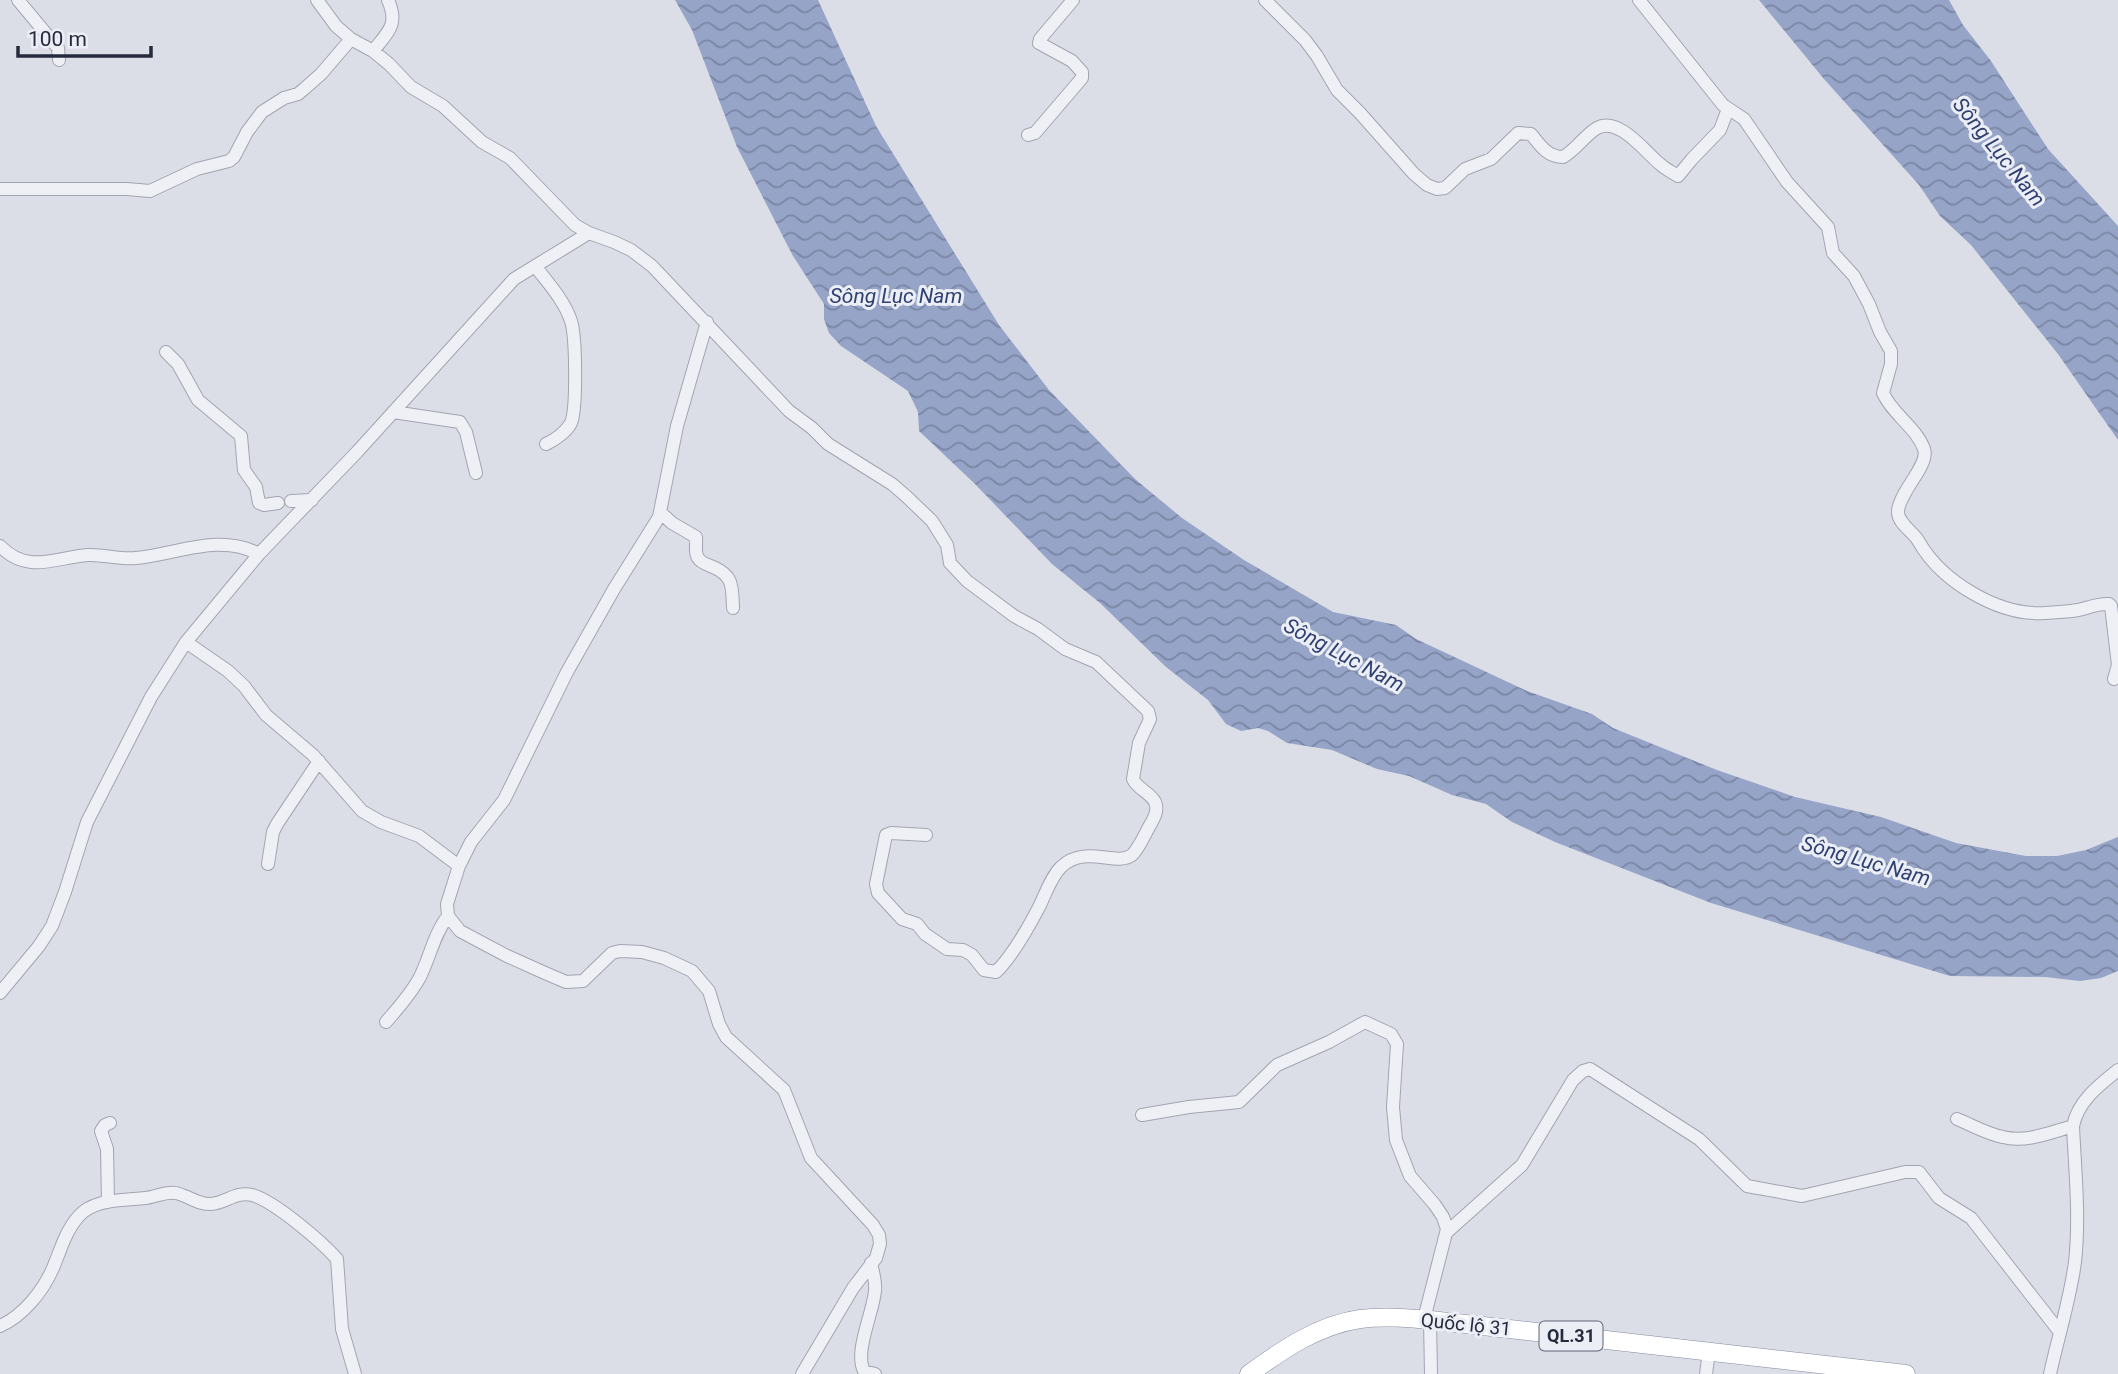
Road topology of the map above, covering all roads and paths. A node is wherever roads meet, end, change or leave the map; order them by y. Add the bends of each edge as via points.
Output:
1 (18, 0) edge
2 (317, 0) edge
3 (388, 0) edge
4 (1073, 0) edge
5 (1265, 0) edge
6 (1639, 0) edge
7 (351, 39) junction
8 (373, 51) junction
9 (59, 60) dead end
10 (1728, 109) junction
11 (1028, 135) dead end
12 (0, 190) edge
13 (589, 233) junction
14 (535, 266) junction
15 (707, 322) junction
16 (166, 352) dead end
17 (393, 412) junction
18 (546, 444) dead end
19 (477, 473) dead end
20 (312, 500) junction
21 (660, 512) junction
22 (0, 546) edge
23 (259, 554) junction
24 (733, 608) dead end
25 (186, 642) junction
26 (2114, 679) dead end
27 (318, 761) junction
28 (926, 835) dead end
29 (268, 864) dead end
30 (459, 866) junction
31 (448, 916) junction
32 (0, 993) edge
33 (386, 1021) dead end
34 (2118, 1070) edge
35 (1142, 1115) dead end
36 (1957, 1119) dead end
37 (110, 1124) dead end
38 (2073, 1126) junction
39 (108, 1202) junction
40 (1447, 1232) junction
41 (872, 1264) junction
42 (1427, 1320) junction
43 (0, 1326) edge
44 (2059, 1331) junction
45 (1709, 1352) junction
46 (355, 1374) edge
47 (802, 1374) edge
48 (875, 1374) edge
49 (1248, 1374) edge
50 (1431, 1374) edge
51 (1706, 1374) edge
52 (1906, 1374) edge
53 (2050, 1374) edge

1 - 9 street via 58,48
2 - 7 street
3 - 8 street via 392,28
4 - 11 street via 1039,43 1072,61 1082,78 1035,133
5 - 10 street via 1305,40 1337,90 1414,174 1437,189 1465,169 1491,159 1518,133 1531,134 1547,153 1563,157 1605,126 1626,133 1678,176 1720,130
6 - 10 street
7 - 8 street
7 - 12 street via 298,94 262,112 229,161 197,169 150,191
8 - 13 street via 411,87 510,158 575,225
10 - 26 street via 1750,126 1787,182 1828,227 1833,253 1854,276 1891,351 1883,393 1925,450 1900,500 1900,520 1953,581 1996,604 2035,613 2109,604 2118,665
13 - 14 street
13 - 15 street via 646,261
14 - 17 street via 503,290
14 - 18 street via 568,314 575,342 572,420
15 - 21 street via 677,426
15 - 28 street via 789,411 828,444 892,484 932,521 947,545 950,563 967,581 1065,649 1096,662 1149,711 1134,782 1153,799 1156,813 1135,853 1121,859 1082,857 1062,866 996,972 984,970 972,954 947,949 917,924 902,919 876,887 886,835
16 - 20 street via 198,400 242,436 244,470 256,487 259,502
17 - 19 street via 460,422
17 - 20 street
20 - 23 street
21 - 24 street via 696,537 701,561 729,578
21 - 30 street via 561,683 504,800 471,842
22 - 23 street via 14,557 41,562 91,554 137,558 215,544
23 - 25 street
25 - 27 street via 228,671 266,715
25 - 32 street via 151,697 92,811 52,926
27 - 29 street via 273,832
27 - 30 street via 367,815 419,836
30 - 31 street via 447,904
31 - 33 street via 416,984
31 - 41 street via 460,931 566,982 583,981 620,951 664,958 691,971 711,995 726,1037 784,1090 811,1158 877,1230 880,1244
34 - 38 street via 2081,1104
35 - 40 street via 1239,1102 1277,1065 1365,1022 1391,1034 1397,1044 1392,1107 1396,1140 1409,1176 1440,1212
36 - 38 street via 2013,1139
37 - 39 street via 101,1132 107,1149
38 - 44 street via 2076,1255
39 - 43 street via 79,1217 41,1289 22,1311
39 - 46 street via 174,1193 209,1205 240,1194 253,1195 299,1225 337,1259 342,1329
40 - 42 street
40 - 44 street via 1522,1165 1573,1080 1590,1069 1699,1139 1747,1186 1802,1196 1905,1171 1919,1172 1942,1202 1971,1218
41 - 47 street
41 - 48 street via 875,1291 862,1366
42 - 45 highway, Quốc lộ 31 / QL.31
42 - 49 highway, Quốc lộ 31 / QL.31 via 1385,1317 1334,1325 1304,1338
42 - 50 street
44 - 53 street
45 - 51 street
45 - 52 highway, Quốc lộ 31 / QL.31

